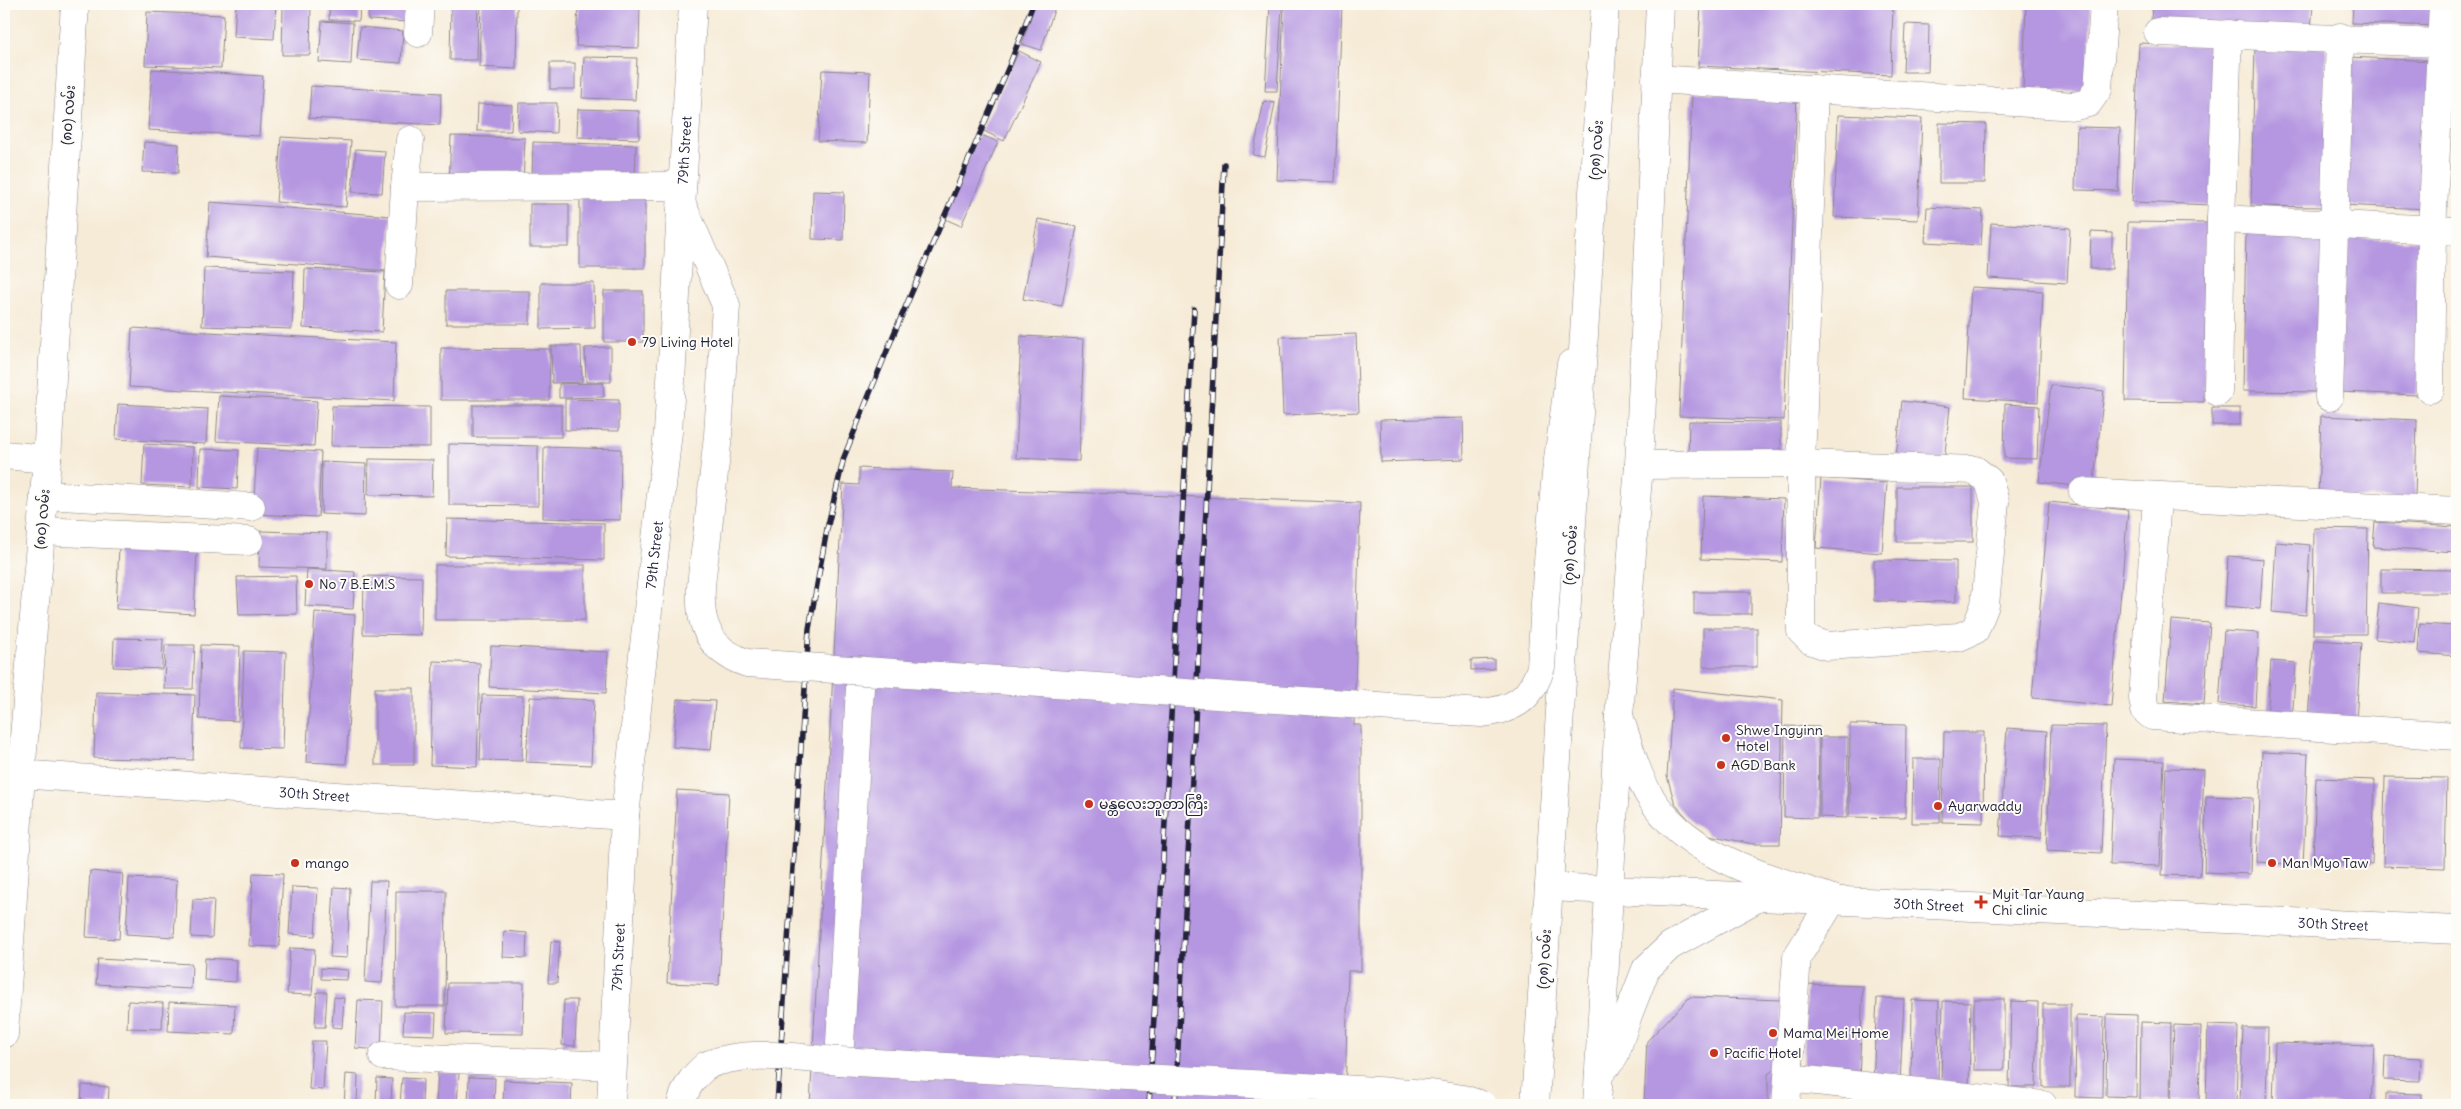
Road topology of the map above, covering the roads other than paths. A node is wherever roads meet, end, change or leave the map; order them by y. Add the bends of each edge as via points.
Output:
1 (75, 4) edge
2 (420, 4) edge
3 (693, 4) edge
4 (1605, 4) edge
5 (1660, 4) edge
6 (2104, 4) edge
7 (2443, 4) edge
8 (2158, 32) dead end
9 (418, 33) dead end
10 (2228, 34) junction
11 (2340, 38) junction
12 (2441, 44) junction
13 (1656, 79) junction
14 (1814, 90) junction
15 (410, 140) dead end
16 (405, 188) junction
17 (682, 195) junction
18 (2220, 219) junction
19 (2333, 225) junction
20 (2444, 230) edge
21 (399, 285) dead end
22 (1585, 322) junction
23 (2430, 390) dead end
24 (2218, 392) dead end
25 (2329, 397) dead end
26 (4, 455) edge
27 (47, 459) junction
28 (1801, 464) junction
29 (1639, 465) junction
30 (2083, 492) dead end
31 (44, 495) junction
32 (2157, 498) junction
33 (251, 507) dead end
34 (2457, 511) edge
35 (41, 531) junction
36 (249, 541) dead end
37 (861, 670) junction
38 (1619, 716) junction
39 (2457, 736) edge
40 (12, 774) edge
41 (625, 816) junction
42 (1549, 887) junction
43 (1609, 890) junction
44 (1759, 897) junction
45 (1833, 899) junction
46 (2457, 930) edge
47 (4, 1034) edge
48 (384, 1056) dead end
49 (839, 1060) junction
50 (612, 1066) junction
51 (1598, 1074) junction
52 (1788, 1078) junction
53 (611, 1105) edge
54 (681, 1105) edge
55 (1482, 1105) edge
56 (1535, 1105) edge
57 (1597, 1105) edge
58 (1786, 1105) edge
59 (2043, 1105) edge

1 - 27 main road, (၈၀) လမ်း
2 - 9 main road
3 - 17 main road, 79th Street
4 - 22 main road, (၇၈) လမ်း
5 - 13 main road
6 - 14 main road via 2098,90 2088,103 2074,106
7 - 12 main road
8 - 10 main road
10 - 11 main road
10 - 18 main road
11 - 12 main road
11 - 19 main road
12 - 20 main road
13 - 14 main road
13 - 29 main road
14 - 28 main road
15 - 16 main road
16 - 17 main road
16 - 21 main road
17 - 37 main road, bridge via 726,305 702,615 706,632 715,645 730,657 747,662
17 - 41 main road, 79th Street via 668,432
18 - 19 main road
18 - 24 main road
19 - 20 main road
19 - 25 main road
20 - 23 main road
22 - 37 main road, bridge via 1572,359 1556,474 1541,667 1528,693 1502,711 1482,713
22 - 42 main road, (၇၈) လမ်း
26 - 27 main road
27 - 31 main road, (၈၀) လမ်း
28 - 28 main road via 1975,470 1989,482 1995,502 1985,605 1975,630 1959,637 1827,646 1810,640 1801,631
28 - 29 main road
29 - 38 main road
30 - 32 main road
31 - 33 main road
31 - 35 main road, (၈၀) လမ်း
32 - 34 main road
32 - 39 main road via 2142,698 2145,710 2152,716
35 - 36 main road
35 - 40 main road, (၈၀) လမ်း
37 - 49 main road
38 - 43 main road
38 - 45 main road via 1649,795 1669,820 1703,848 1738,867
40 - 41 main road, 30th Street
40 - 47 main road, (၈၀) လမ်း
41 - 50 main road, 79th Street
42 - 43 main road, 30th Street
42 - 56 main road, (၇၈) လမ်း
43 - 44 main road, 30th Street
43 - 51 main road
44 - 45 main road, 30th Street
44 - 51 main road via 1670,946 1646,969 1614,1057
45 - 46 main road, 30th Street
45 - 52 main road via 1797,957
48 - 50 main road
49 - 54 main road, bridge via 748,1056 724,1059 707,1065 692,1079
49 - 55 main road, bridge via 1431,1094
50 - 53 main road, 79th Street
51 - 57 main road
52 - 58 main road
52 - 59 main road

